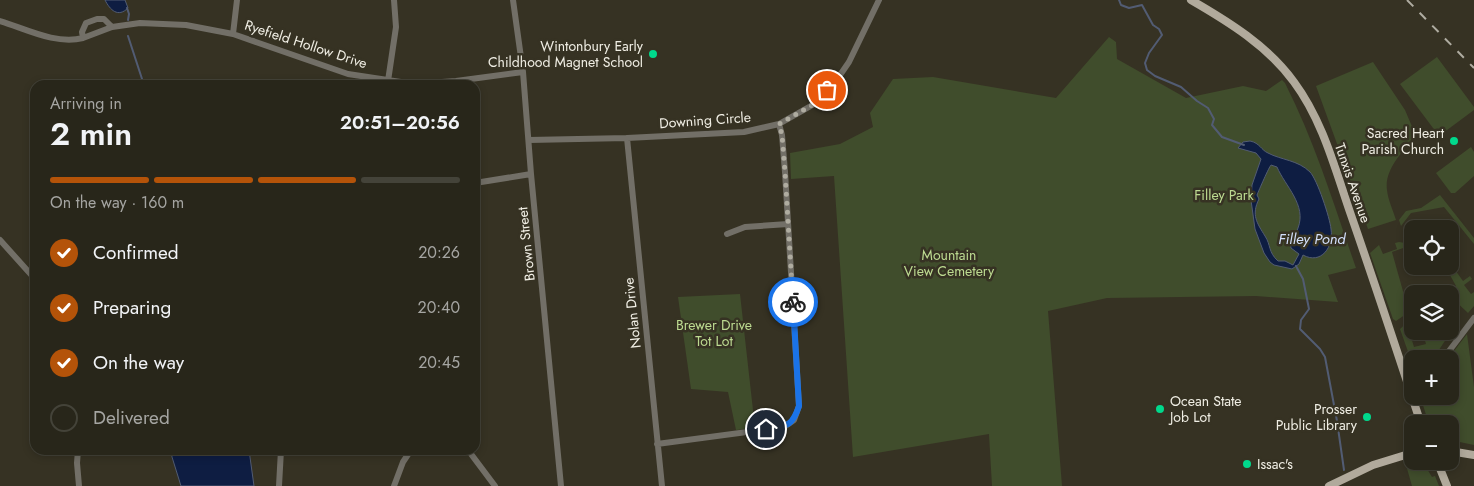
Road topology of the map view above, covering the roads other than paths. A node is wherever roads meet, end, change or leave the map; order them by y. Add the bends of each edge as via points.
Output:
1 (237, 0) edge
2 (394, 0) edge
3 (513, 0) edge
4 (879, 0) edge
5 (1191, 0) edge
6 (0, 21) edge
7 (112, 27) junction
8 (233, 34) junction
9 (83, 38) junction
10 (523, 72) junction
11 (382, 80) edge
12 (388, 80) edge
13 (460, 80) edge
14 (779, 124) junction
15 (627, 138) junction
16 (529, 140) junction
17 (531, 174) junction
18 (480, 182) edge
19 (788, 224) junction
20 (727, 234) dead end
21 (0, 240) edge
22 (30, 273) edge
23 (1474, 318) edge
24 (1450, 350) edge
25 (1404, 368) edge
26 (657, 444) junction
27 (1459, 452) edge
28 (78, 455) edge
29 (281, 455) edge
30 (408, 455) edge
31 (472, 455) edge
32 (1474, 455) edge
33 (1404, 456) edge
34 (1440, 470) edge
35 (79, 486) edge
36 (278, 486) edge
37 (394, 486) edge
38 (495, 486) edge
39 (562, 486) edge
40 (662, 486) edge
41 (1329, 486) edge
42 (1447, 486) edge

1 - 8 street
2 - 12 street via 396,27
3 - 10 street, Brown Street
4 - 14 street, Downing Circle via 838,78 816,103
5 - 25 main road, Tunxis Avenue via 1258,44 1294,82 1309,106 1326,142
6 - 9 street via 51,38
7 - 8 street, Ryefield Hollow Drive via 186,25
7 - 9 street
7 - 9 street via 104,19 97,19 86,24
8 - 11 street, Ryefield Hollow Drive via 348,74
10 - 13 street, Ryefield Hollow Drive
10 - 16 street, Brown Street
14 - 15 street, Downing Circle via 744,132
14 - 19 street
15 - 16 street, Downing Circle
15 - 26 street, Nolan Drive
16 - 17 street, Brown Street
17 - 18 street
17 - 39 street, Brown Street
19 - 20 street via 745,227
19 - 26 street via 799,406 794,420 784,426
21 - 22 street
23 - 24 street
26 - 40 street, Nolan Drive
27 - 32 main road
28 - 35 street
29 - 36 street
30 - 37 street
31 - 38 street
33 - 41 main road via 1374,465
34 - 42 main road

